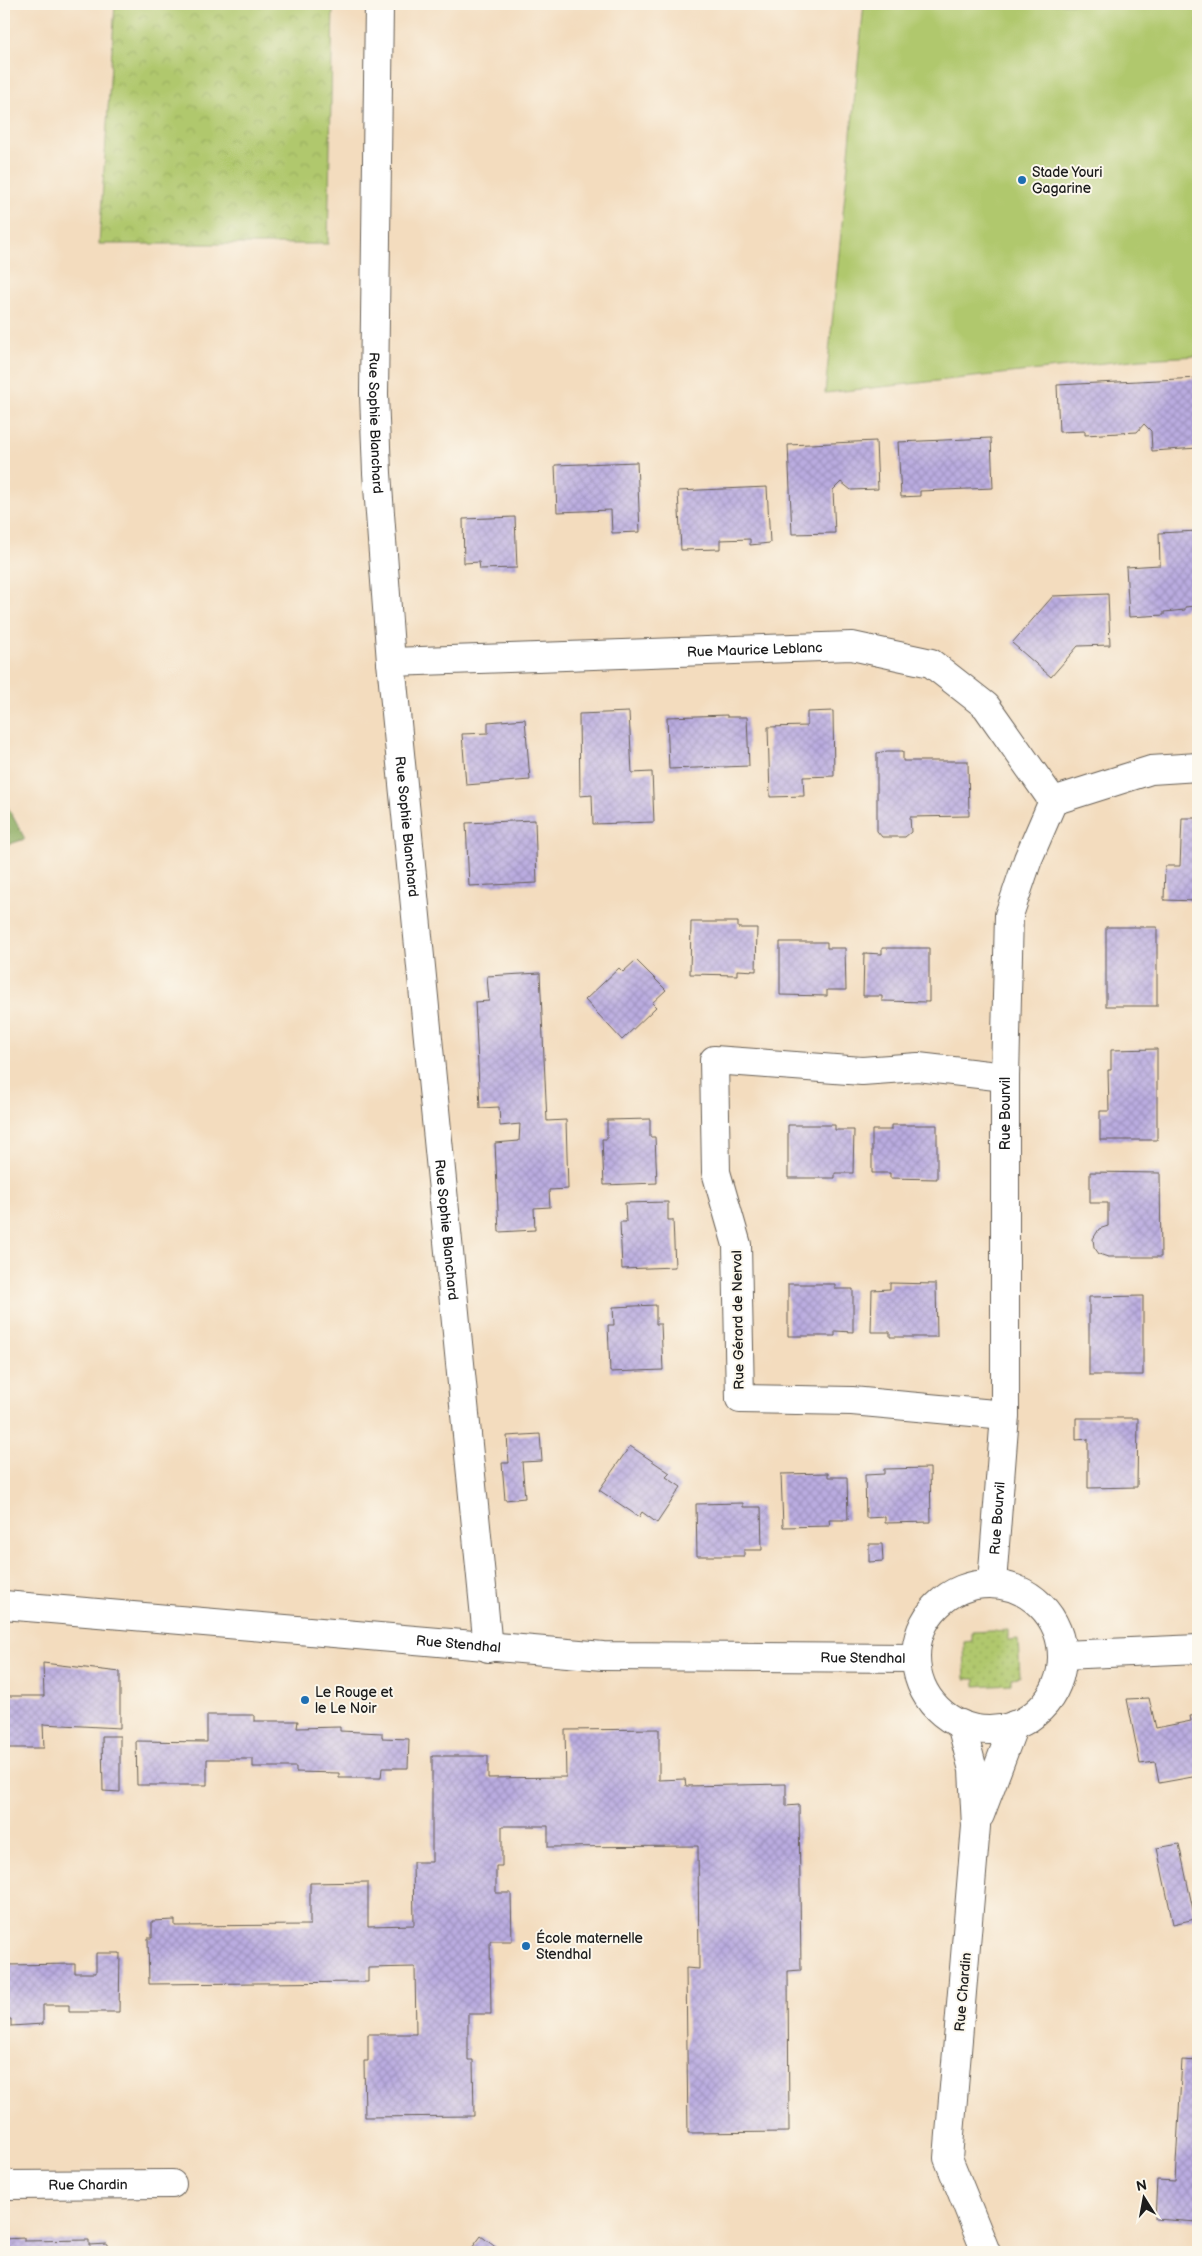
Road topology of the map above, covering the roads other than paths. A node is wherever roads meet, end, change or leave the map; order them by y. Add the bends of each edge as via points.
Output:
1 (379, 4) edge
2 (391, 662) junction
3 (1198, 767) edge
4 (1053, 802) junction
5 (1005, 1077) junction
6 (1005, 1416) junction
7 (992, 1583) junction
8 (4, 1605) edge
9 (488, 1648) junction
10 (1198, 1650) edge
11 (1063, 1655) junction
12 (916, 1658) junction
13 (961, 1724) junction
14 (1014, 1725) junction
15 (976, 1826) junction
16 (172, 2184) dead end
17 (4, 2185) edge
18 (986, 2252) edge

1 - 2 street, Rue Sophie Blanchard via 374,424
2 - 4 street, Rue Maurice Leblanc via 852,646 931,663 986,706
2 - 9 street, Rue Sophie Blanchard
3 - 4 street via 1151,770
4 - 5 street, Rue Bourvil via 1028,859 1009,915
5 - 6 street, Rue Bourvil
5 - 6 street, Rue Gérard de Nerval via 918,1067 862,1071 714,1060 716,1172 737,1245 740,1399 852,1401
6 - 7 street, Rue Bourvil
7 - 11 street via 1014,1588 1034,1598 1049,1614 1059,1633
7 - 12 street via 969,1587 947,1597 930,1614 919,1635
8 - 9 street, Rue Stendhal
9 - 12 street, Rue Stendhal via 603,1656
10 - 11 street
11 - 14 street via 1060,1677 1050,1698 1034,1714
12 - 13 street via 919,1679 929,1698 943,1714
13 - 14 street via 979,1729
13 - 15 street, Rue Chardin via 973,1770
14 - 15 street, Rue Chardin
15 - 18 street, Rue Chardin via 948,2158
16 - 17 street, Rue Chardin

